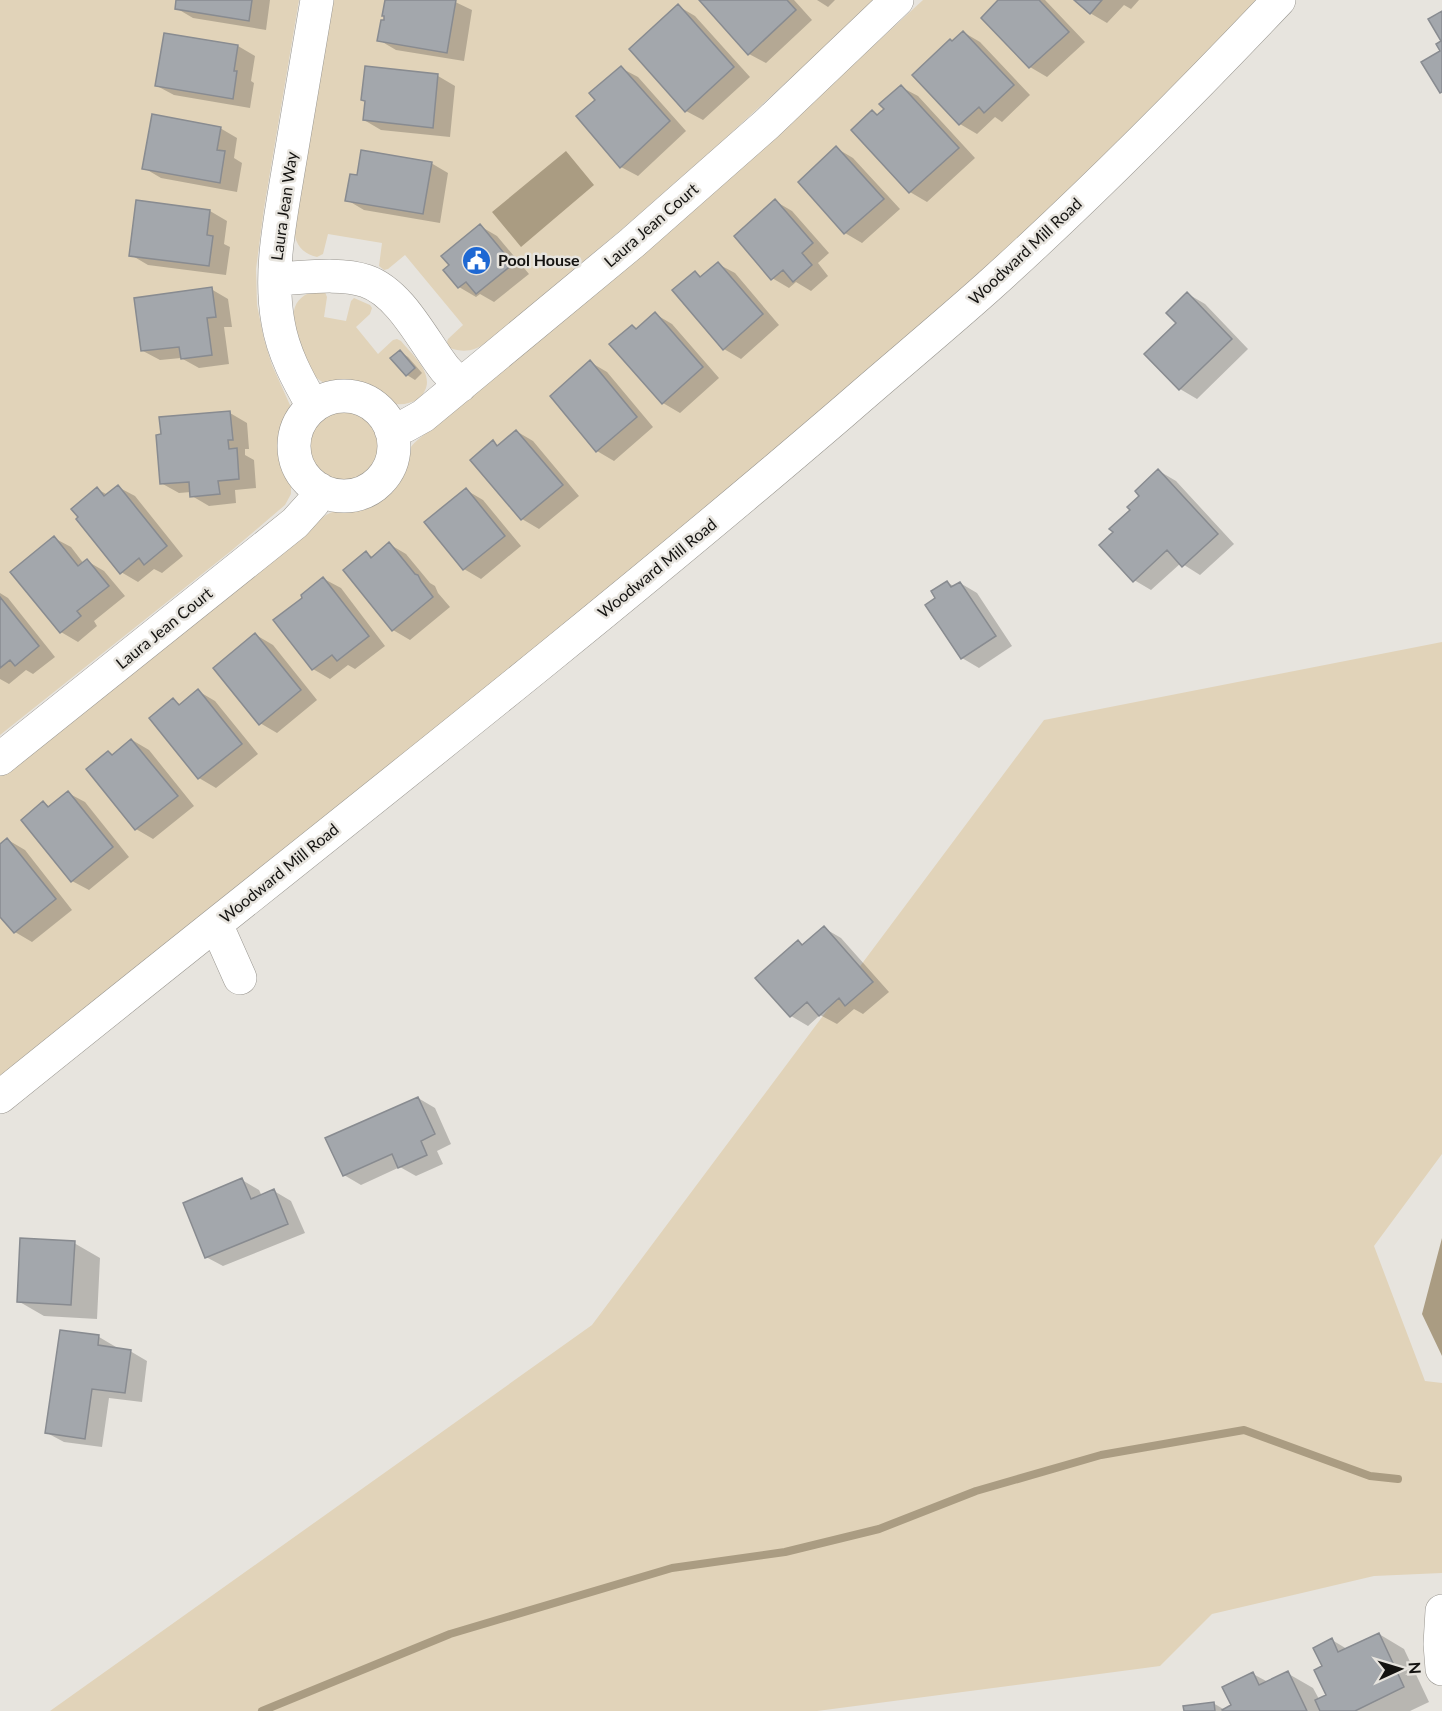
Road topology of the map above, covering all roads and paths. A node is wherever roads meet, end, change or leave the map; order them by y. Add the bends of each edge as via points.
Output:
1 (316, 0) edge
2 (897, 0) edge
3 (1279, 0) edge
4 (275, 279) junction
5 (460, 386) junction
6 (313, 406) junction
7 (391, 430) junction
8 (319, 489) junction
9 (0, 759) edge
10 (216, 924) junction
11 (240, 978) dead end
12 (0, 1097) edge
13 (1442, 1611) edge
14 (1442, 1669) edge

1 - 4 street, Laura Jean Way
2 - 5 street, Laura Jean Court via 724,162
3 - 10 street, Woodward Mill Road via 1108,173 989,286 717,519
4 - 5 street via 348,277 383,289
4 - 6 street, Laura Jean Way via 283,342
5 - 7 street, Laura Jean Court via 423,416
6 - 7 street via 337,396 354,397 377,408
6 - 8 street via 297,428 294,454 301,471
7 - 8 street via 390,464 375,484 352,495 335,495
8 - 9 street, Laura Jean Court via 295,524
10 - 11 street
10 - 12 street, Woodward Mill Road
13 - 14 street

